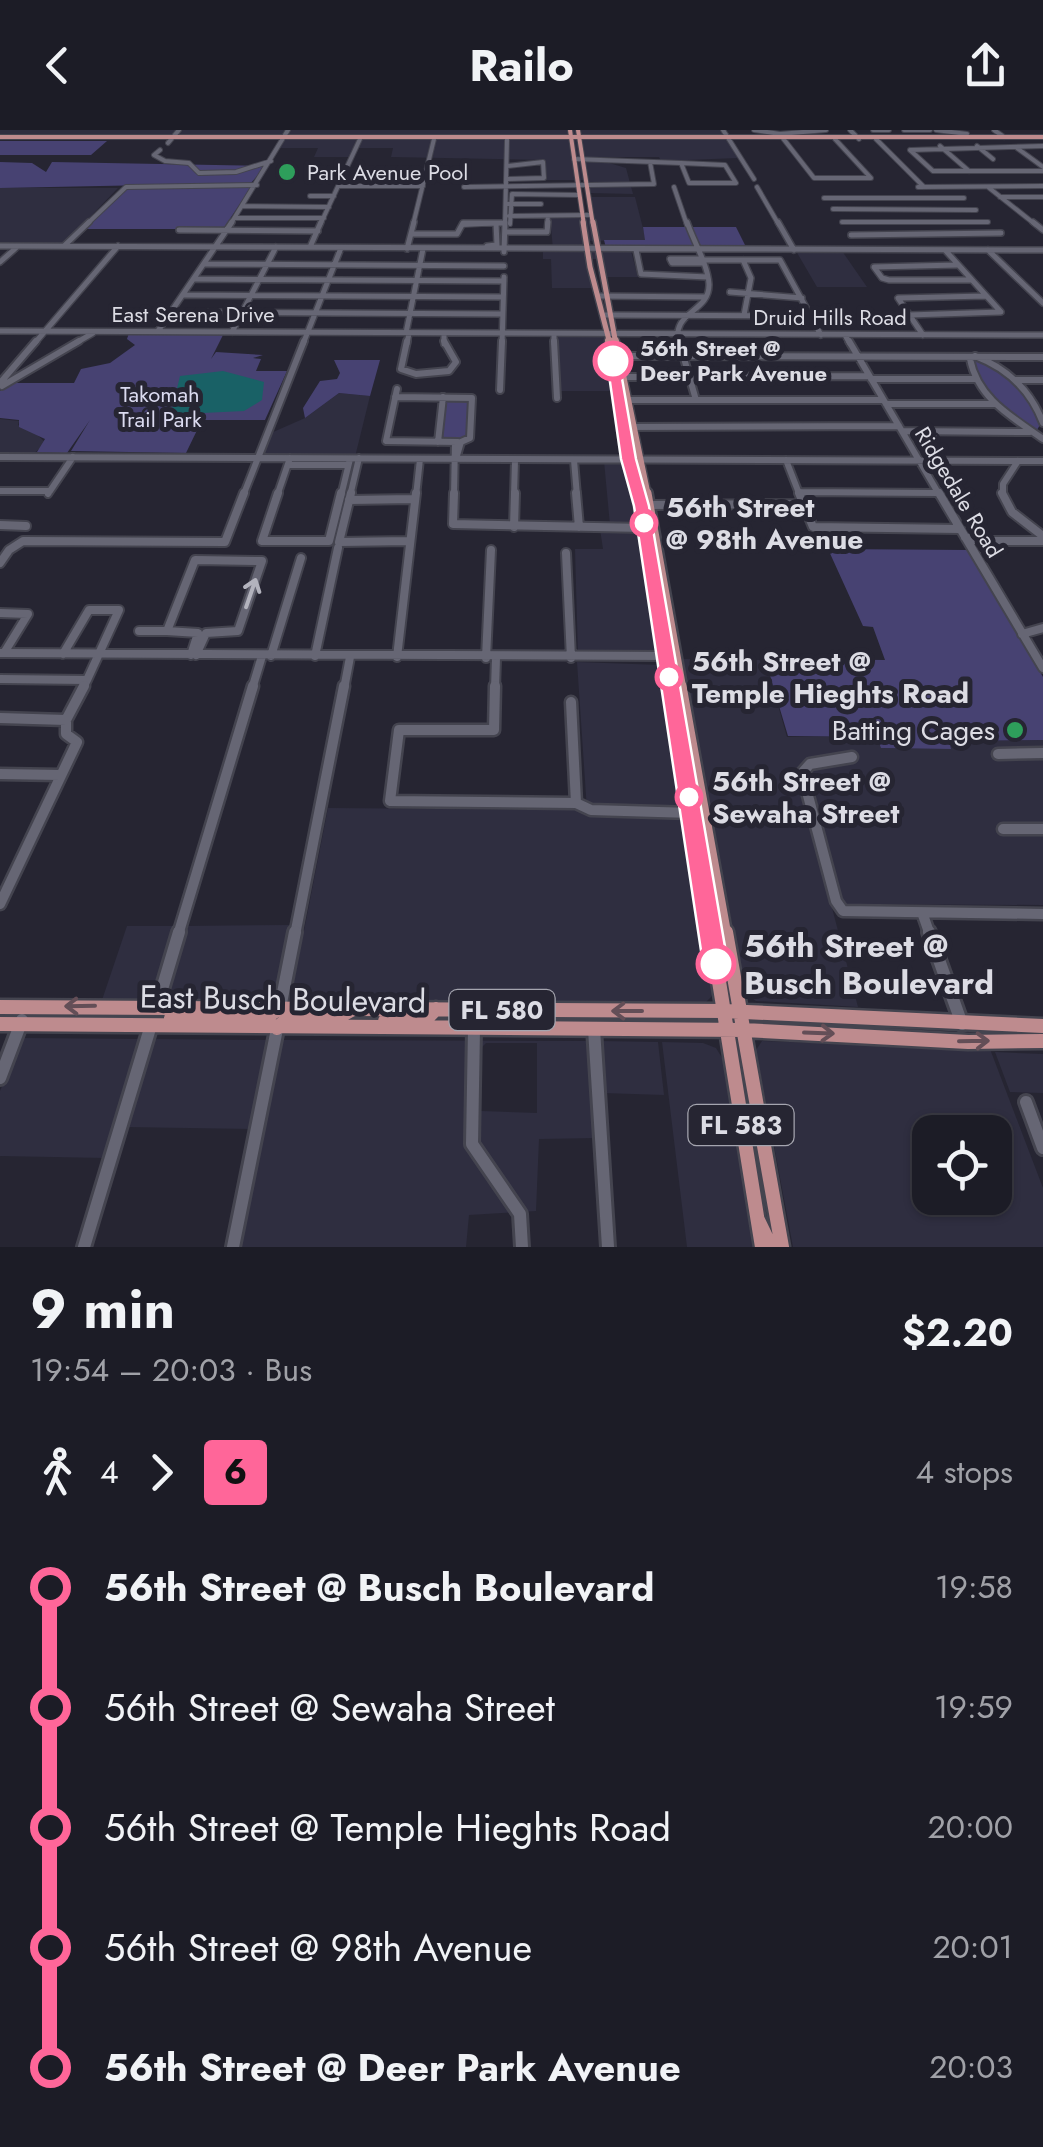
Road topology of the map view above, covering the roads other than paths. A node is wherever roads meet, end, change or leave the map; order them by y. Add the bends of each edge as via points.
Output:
1 (179, 130) edge
2 (288, 130) edge
3 (356, 130) edge
4 (652, 130) edge
5 (722, 130) edge
6 (754, 130) edge
7 (826, 130) edge
8 (850, 130) edge
9 (873, 130) edge
10 (889, 130) edge
11 (904, 130) edge
12 (933, 130) edge
13 (951, 130) edge
14 (994, 130) edge
15 (1028, 130) edge
16 (796, 132) edge
17 (966, 134) dead end
18 (435, 135) edge
19 (508, 135) edge
20 (571, 136) edge
21 (352, 137) junction
22 (406, 137) junction
23 (581, 137) edge
24 (927, 137) junction
25 (1004, 137) junction
26 (0, 138) edge
27 (284, 138) junction
28 (655, 138) junction
29 (727, 138) junction
30 (783, 138) junction
31 (858, 138) junction
32 (308, 139) junction
33 (360, 139) junction
34 (836, 139) junction
35 (876, 139) junction
36 (172, 140) junction
37 (1042, 140) edge
38 (940, 146) junction
39 (977, 146) junction
40 (1015, 146) junction
41 (160, 150) dead end
42 (895, 158) junction
43 (917, 158) junction
44 (574, 159) junction
45 (582, 159) junction
46 (994, 159) dead end
47 (271, 161) junction
48 (680, 162) junction
49 (650, 164) junction
50 (506, 166) junction
51 (630, 166) dead end
52 (1043, 169) edge
53 (930, 170) joint
54 (969, 171) junction
55 (633, 178) dead end
56 (655, 178) junction
57 (754, 180) dead end
58 (506, 183) junction
59 (257, 185) junction
60 (339, 186) junction
61 (423, 186) junction
62 (578, 186) junction
63 (586, 186) junction
64 (951, 186) junction
65 (988, 186) junction
66 (1043, 186) edge
67 (464, 187) dead end
68 (674, 187) dead end
69 (757, 187) dead end
70 (816, 189) dead end
71 (580, 195) junction
72 (310, 196) dead end
73 (334, 196) junction
74 (1000, 197) junction
75 (1043, 197) edge
76 (824, 198) junction
77 (964, 198) junction
78 (508, 204) junction
79 (540, 204) dead end
80 (242, 206) junction
81 (329, 206) junction
82 (832, 210) junction
83 (976, 210) junction
84 (548, 216) junction
85 (582, 216) junction
86 (591, 216) junction
87 (235, 218) junction
88 (324, 218) junction
89 (507, 218) junction
90 (496, 222) junction
91 (842, 222) junction
92 (988, 222) junction
93 (179, 230) dead end
94 (226, 230) junction
95 (1043, 230) edge
96 (318, 231) junction
97 (507, 232) junction
98 (414, 234) junction
99 (852, 235) junction
100 (586, 236) junction
101 (595, 236) junction
102 (0, 246) edge
103 (18, 246) junction
104 (64, 246) junction
105 (118, 246) junction
106 (216, 246) junction
107 (276, 247) junction
108 (310, 247) junction
109 (341, 248) junction
110 (407, 249) junction
111 (424, 249) junction
112 (504, 249) junction
113 (588, 249) junction
114 (597, 249) junction
115 (636, 250) junction
116 (698, 250) junction
117 (794, 250) junction
118 (862, 250) junction
119 (944, 250) junction
120 (988, 250) junction
121 (1043, 250) edge
122 (743, 260) junction
123 (702, 261) junction
124 (0, 262) edge
125 (204, 264) junction
126 (267, 264) junction
127 (334, 264) junction
128 (420, 265) junction
129 (958, 265) junction
130 (504, 266) junction
131 (590, 267) junction
132 (600, 267) junction
133 (708, 278) junction
134 (195, 279) junction
135 (259, 279) junction
136 (328, 280) junction
137 (417, 280) junction
138 (971, 280) junction
139 (504, 281) junction
140 (730, 292) dead end
141 (184, 295) junction
142 (251, 295) junction
143 (750, 295) junction
144 (322, 296) junction
145 (602, 296) junction
146 (986, 296) junction
147 (413, 297) junction
148 (705, 297) junction
149 (503, 298) junction
150 (802, 298) junction
151 (1043, 303) edge
152 (172, 312) junction
153 (242, 313) junction
154 (316, 313) junction
155 (409, 314) junction
156 (502, 314) junction
157 (685, 314) junction
158 (909, 314) junction
159 (608, 315) junction
160 (744, 315) junction
161 (812, 316) junction
162 (45, 331) junction
163 (96, 331) junction
164 (158, 331) junction
165 (1, 332) edge
166 (232, 332) junction
167 (308, 332) junction
168 (387, 333) joint
169 (407, 333) junction
170 (444, 334) junction
171 (502, 334) junction
172 (554, 334) junction
173 (612, 334) junction
174 (678, 335) junction
175 (821, 335) junction
176 (844, 335) junction
177 (924, 335) junction
178 (958, 335) junction
179 (1043, 335) edge
180 (619, 356) junction
181 (685, 356) junction
182 (857, 356) junction
183 (975, 356) junction
184 (1043, 356) edge
185 (619, 377) junction
186 (690, 377) junction
187 (870, 378) junction
188 (974, 380) junction
189 (1015, 380) junction
190 (1043, 380) edge
191 (0, 386) edge
192 (500, 390) dead end
193 (396, 393) joint
194 (443, 397) junction
195 (557, 398) dead end
196 (623, 400) junction
197 (696, 400) junction
198 (885, 402) junction
199 (994, 404) junction
200 (1039, 405) edge
201 (1043, 424) edge
202 (628, 427) junction
203 (901, 428) junction
204 (1041, 434) edge
205 (386, 442) joint
206 (438, 442) junction
207 (458, 442) junction
208 (73, 456) junction
209 (0, 457) edge
210 (258, 458) junction
211 (420, 458) junction
212 (456, 459) junction
213 (633, 459) junction
214 (515, 460) junction
215 (574, 460) junction
216 (786, 460) junction
217 (920, 460) junction
218 (289, 461) junction
219 (352, 461) junction
220 (1018, 461) junction
221 (1043, 461) edge
222 (0, 492) edge
223 (798, 492) junction
224 (939, 493) junction
225 (413, 499) junction
226 (348, 500) junction
227 (802, 504) junction
228 (650, 505) junction
229 (0, 526) edge
230 (26, 526) dead end
231 (514, 526) junction
232 (579, 527) junction
233 (649, 528) junction
234 (963, 533) junction
235 (1043, 538) edge
236 (409, 541) junction
237 (339, 545) junction
238 (491, 550) dead end
239 (566, 553) dead end
240 (301, 558) dead end
241 (655, 562) junction
242 (0, 563) edge
243 (656, 596) junction
244 (0, 613) edge
245 (671, 623) junction
246 (139, 631) dead end
247 (167, 631) junction
248 (1043, 631) edge
249 (1022, 634) junction
250 (2, 654) edge
251 (63, 654) junction
252 (97, 655) junction
253 (194, 655) junction
254 (266, 656) junction
255 (310, 656) junction
256 (350, 657) junction
257 (397, 657) junction
258 (671, 657) junction
259 (491, 658) junction
260 (571, 658) junction
261 (1043, 668) edge
262 (0, 679) edge
263 (87, 680) junction
264 (672, 696) junction
265 (571, 702) dead end
266 (0, 718) edge
267 (66, 720) junction
268 (691, 736) junction
269 (998, 754) dead end
270 (1043, 754) edge
271 (852, 758) dead end
272 (0, 774) edge
273 (60, 775) junction
274 (576, 803) junction
275 (698, 809) junction
276 (1002, 830) dead end
277 (1043, 830) edge
278 (0, 904) edge
279 (923, 914) junction
280 (1043, 914) edge
281 (156, 1006) junction
282 (0, 1007) edge
283 (27, 1007) junction
284 (280, 1008) junction
285 (352, 1009) junction
286 (436, 1010) junction
287 (724, 1011) junction
288 (741, 1012) junction
289 (0, 1024) edge
290 (21, 1024) junction
291 (151, 1024) junction
292 (962, 1024) junction
293 (1043, 1026) edge
294 (356, 1028) junction
295 (277, 1029) junction
296 (474, 1029) junction
297 (594, 1029) junction
298 (726, 1030) junction
299 (744, 1030) junction
300 (1043, 1041) edge
301 (0, 1078) edge
302 (1026, 1102) dead end
303 (1043, 1148) edge
304 (757, 1220) junction
305 (84, 1247) edge
306 (233, 1247) edge
307 (522, 1247) edge
308 (608, 1247) edge
309 (762, 1247) edge
310 (771, 1247) edge
311 (782, 1247) edge

1 - 36 street
2 - 27 street
3 - 21 street
4 - 28 street
5 - 29 street
6 - 16 street
7 - 16 street
8 - 31 street
9 - 10 street
11 - 12 street
12 - 13 street
13 - 17 street
14 - 25 street
15 - 37 street
18 - 19 main road
18 - 19 main road
18 - 22 main road
18 - 33 main road
18 - 61 street
19 - 20 main road
19 - 20 main road
19 - 50 street
20 - 23 main road
20 - 44 main road, FL 583
21 - 22 main road
21 - 27 main road
21 - 32 main road
22 - 33 main road
23 - 28 main road
23 - 28 main road
23 - 45 main road, FL 583
24 - 25 main road
24 - 31 main road
24 - 35 main road
25 - 37 main road
26 - 36 main road
26 - 36 main road
27 - 32 main road
27 - 36 main road
27 - 47 street
28 - 29 main road
28 - 29 main road
29 - 30 main road
29 - 57 street
30 - 31 main road
30 - 34 main road
30 - 34 street via 814,178 871,178
31 - 34 main road
31 - 35 main road
32 - 33 main road
33 - 60 street
35 - 37 main road
35 - 42 street
37 - 40 street
38 - 39 street
38 - 43 street via 910,150
38 - 54 street
39 - 40 street
39 - 46 street
40 - 52 street
41 - 47 street via 154,155 165,162 188,163 200,173 236,172
42 - 43 street
42 - 64 street via 921,186
43 - 53 street
44 - 45 street
44 - 62 main road, FL 583
45 - 49 street
45 - 63 main road, FL 583
47 - 59 street
48 - 48 street via 727,166 736,182 688,182
48 - 49 street
49 - 51 street
49 - 56 street
50 - 58 street
50 - 58 street via 543,162 544,178
52 - 54 street
53 - 54 street
55 - 56 street
56 - 63 street via 654,184
58 - 62 street
58 - 67 street
58 - 78 street
59 - 80 street
59 - 104 street via 126,186
60 - 61 street
60 - 73 street
61 - 98 street
62 - 63 street
62 - 71 main road, FL 583
63 - 86 main road, FL 583
64 - 65 street
64 - 77 street
65 - 66 street
65 - 74 street
68 - 116 street
69 - 117 street
70 - 76 street
71 - 78 street via 512,194
71 - 85 main road, FL 583
72 - 73 street
73 - 81 street
74 - 75 street
74 - 95 street
76 - 77 street
76 - 82 street
77 - 83 street
78 - 79 street
78 - 89 street
80 - 81 street
80 - 87 street
81 - 88 street
82 - 83 street
82 - 91 street
83 - 92 street
84 - 85 street
84 - 89 street
84 - 97 street via 548,231
85 - 86 main road
85 - 100 main road, FL 583
86 - 101 main road, FL 583
87 - 88 street
87 - 94 street
88 - 96 street
89 - 90 street
89 - 97 street
90 - 98 street via 463,223 458,234
90 - 98 street via 493,246 418,246
91 - 92 street
91 - 99 street
92 - 99 street via 1001,234
93 - 94 street
94 - 96 street
94 - 106 street
96 - 108 street
97 - 112 street
98 - 110 street
99 - 118 street
100 - 101 main road
100 - 113 main road, FL 583
101 - 114 main road, FL 583
102 - 103 street
103 - 104 street
103 - 124 street
104 - 105 street
105 - 106 street
105 - 162 street
106 - 107 street
106 - 125 street
107 - 108 street
107 - 126 street
108 - 109 street
109 - 110 street
109 - 127 street
110 - 111 street
111 - 112 street
111 - 128 street
112 - 113 street
112 - 130 street
113 - 114 street
113 - 131 main road, FL 583
114 - 115 street
114 - 132 main road, FL 583
115 - 116 street
115 - 133 street via 641,274
116 - 117 street
116 - 123 street
117 - 118 street
118 - 119 street
119 - 120 street
119 - 129 street
120 - 121 street
120 - 151 street
122 - 123 street
122 - 143 street
122 - 150 street via 780,260
123 - 123 street via 670,259 672,263
123 - 133 street
125 - 126 street
125 - 134 street
126 - 127 street
126 - 135 street
127 - 128 street
127 - 136 street
128 - 130 street
128 - 137 street
129 - 138 street
129 - 138 street via 874,267 885,280
130 - 139 street
131 - 132 main road
131 - 145 main road, FL 583
132 - 145 main road, FL 583
133 - 148 street
134 - 135 street
134 - 141 street
135 - 136 street
135 - 142 street
136 - 137 street
136 - 144 street
137 - 139 street
137 - 147 street
138 - 146 street
139 - 149 street
140 - 143 street
141 - 142 street
141 - 152 street
142 - 144 street
142 - 153 street
143 - 150 street
143 - 160 street
144 - 147 street
144 - 154 street
145 - 148 street
145 - 159 main road, FL 583
146 - 158 street via 898,298
146 - 158 street via 1000,314
147 - 149 street
147 - 155 street
148 - 157 street
149 - 156 street
150 - 161 street
152 - 153 street
152 - 164 street
153 - 154 street
153 - 166 street
154 - 155 street
154 - 167 street
155 - 156 street
155 - 169 street
156 - 171 street
157 - 159 street
157 - 160 street
157 - 174 street
158 - 177 street
159 - 173 main road, FL 583
160 - 161 street
161 - 175 street
162 - 163 street, East Serena Drive
162 - 165 street, East Serena Drive
162 - 191 street
163 - 164 street, East Serena Drive
163 - 191 street
164 - 166 street, East Serena Drive
166 - 167 street, East Serena Drive
167 - 168 street, East Serena Drive
167 - 210 street
168 - 169 street
169 - 170 street
169 - 170 street via 401,370 416,374 449,372 456,362
170 - 171 street
171 - 172 street
171 - 192 street
172 - 173 street
172 - 195 street
173 - 174 street, Druid Hills Road
173 - 180 main road, FL 583
173 - 185 main road, FL 583
174 - 175 street, Druid Hills Road
174 - 181 street
175 - 176 street, Druid Hills Road
176 - 177 street, Druid Hills Road
176 - 182 street, Ridgedale Road
177 - 178 street, Druid Hills Road
178 - 179 street, Druid Hills Road
178 - 183 street
180 - 181 street
180 - 185 main road, FL 583
181 - 182 street
181 - 186 street
182 - 183 street
182 - 187 street, Ridgedale Road
183 - 184 street
183 - 188 street
183 - 189 street
185 - 186 street
185 - 196 main road, FL 583
186 - 187 street
186 - 197 street
187 - 188 street
187 - 198 street, Ridgedale Road
188 - 199 street
189 - 190 street
189 - 200 street
193 - 194 street
193 - 205 street
194 - 206 street
194 - 207 street via 472,398 470,438
196 - 197 street
196 - 202 main road, FL 583
197 - 198 street
198 - 199 street
198 - 203 street, Ridgedale Road
199 - 204 street
200 - 201 street
201 - 204 street
202 - 203 street
202 - 213 main road, FL 583
203 - 204 street
203 - 217 street, Ridgedale Road
205 - 206 street
206 - 207 street
207 - 212 street
208 - 209 street
208 - 210 street
208 - 222 street via 48,493
210 - 218 street
210 - 242 street via 225,542 26,541
211 - 212 street
211 - 219 street
211 - 225 street
212 - 214 street
212 - 231 street via 453,524
213 - 215 street
213 - 216 street
213 - 228 main road, FL 583
213 - 233 main road, FL 583
214 - 215 street
214 - 231 street
215 - 232 street
216 - 217 street
216 - 223 street
217 - 220 street
217 - 224 street, Ridgedale Road
218 - 219 street
218 - 219 street via 262,542 329,541
219 - 226 street
220 - 221 street
220 - 235 street via 1000,490 1007,508
223 - 224 street
223 - 227 street
224 - 234 street, Ridgedale Road
225 - 226 street
225 - 236 street
226 - 237 street
227 - 228 street
227 - 234 street via 812,527
228 - 233 main road, FL 583
229 - 230 street
231 - 232 street
232 - 233 street
233 - 241 main road, FL 583
234 - 235 street via 981,541
234 - 249 street, Ridgedale Road
236 - 237 street
236 - 257 street
237 - 255 street
238 - 259 street
239 - 260 street
240 - 254 street
241 - 243 main road, FL 583
241 - 245 main road, FL 583
243 - 245 main road
243 - 258 main road, FL 583
244 - 250 street via 28,614
245 - 258 main road, FL 583
246 - 247 street
247 - 253 street via 198,632
253 -> 247 street via 206,633 238,632 262,561 195,560
248 - 249 street
249 - 261 street, Ridgedale Road
250 - 251 street
251 - 252 street
251 - 252 street via 89,610 119,610
252 - 253 street
252 - 263 street
253 - 254 street
254 - 255 street
254 - 281 street
255 - 256 street
256 - 257 street
256 - 284 street
257 - 259 street
258 - 260 street
258 - 264 main road, FL 583
258 - 268 main road, FL 583
259 - 260 street
259 - 274 street via 494,730 399,730 390,802
262 - 263 street
263 - 267 street
264 - 268 main road via 683,732
264 - 275 main road, FL 583
265 - 274 street
266 - 267 street
267 - 273 street via 66,734 77,742
268 - 275 main road, FL 583
269 - 270 street
271 - 279 street via 809,764 802,772 836,901 852,913
272 - 273 street
273 - 278 street
274 - 275 street via 591,810
275 - 287 main road, FL 583
275 - 288 main road, FL 583
276 - 277 street
279 - 280 street
279 - 292 street
281 -> 283 main road, East Busch Boulevard / FL 580
281 - 284 main road, East Busch Boulevard / FL 580
282 - 283 main road, East Busch Boulevard / FL 580
283 - 290 street
284 - 285 main road, East Busch Boulevard / FL 580
284 - 291 main road via 263,1018
285 - 286 main road, East Busch Boulevard / FL 580
285 - 295 main road via 334,1020 284,1022
287 -> 286 main road, East Busch Boulevard / FL 580
286 - 294 main road via 424,1021 374,1021
287 - 288 main road, East Busch Boulevard / FL 580
287 - 298 main road, FL 583
288 - 292 main road, East Busch Boulevard
288 - 299 main road, FL 583
289 - 290 main road, East Busch Boulevard / FL 580
290 - 291 main road, East Busch Boulevard / FL 580
290 - 301 street
291 - 295 main road, East Busch Boulevard / FL 580
291 - 305 street
292 - 293 main road, East Busch Boulevard
294 - 295 main road, East Busch Boulevard / FL 580
294 - 296 main road, East Busch Boulevard / FL 580
295 - 306 street
296 - 297 main road, East Busch Boulevard / FL 580
296 - 307 street via 472,1144 520,1214
297 - 298 main road, East Busch Boulevard / FL 580
297 - 308 street
298 - 299 main road, East Busch Boulevard / FL 580
298 - 304 main road, FL 583
299 -> 300 main road, East Busch Boulevard
299 - 311 main road, FL 583
302 - 303 street
304 - 309 main road, FL 583
304 - 310 main road

